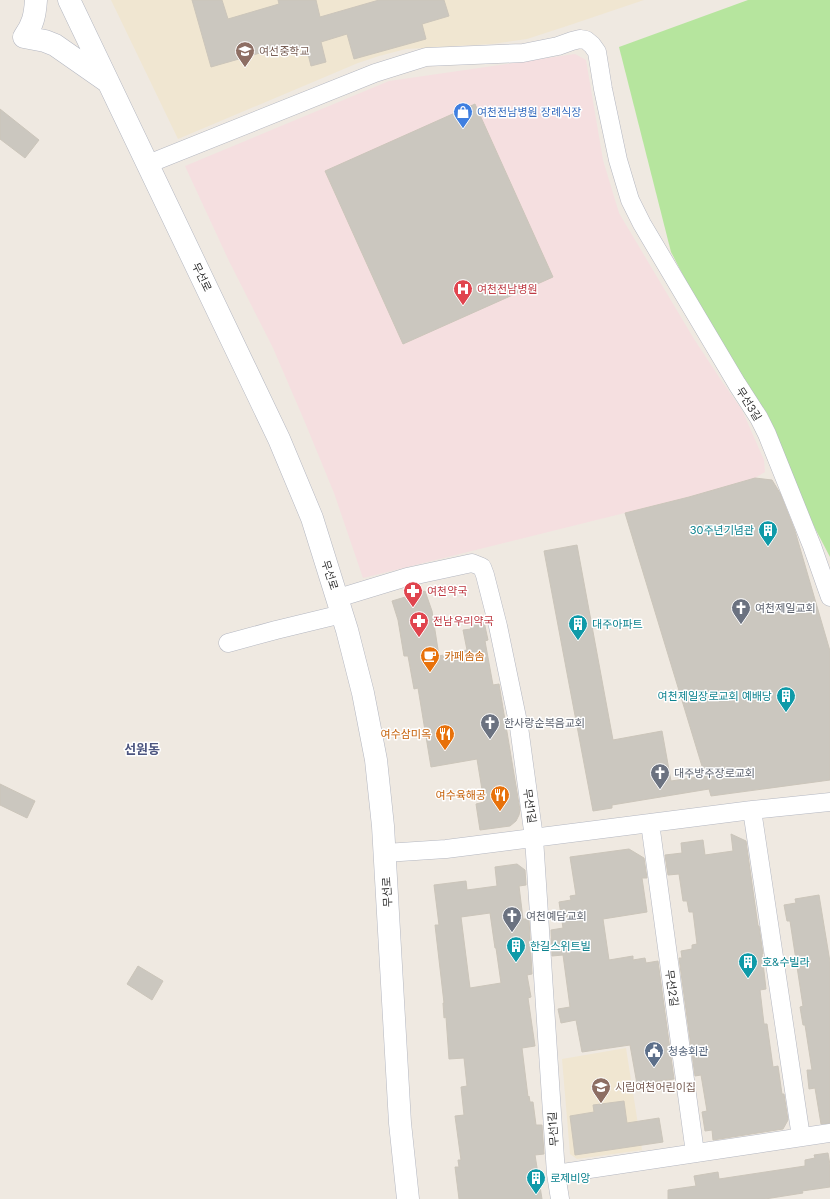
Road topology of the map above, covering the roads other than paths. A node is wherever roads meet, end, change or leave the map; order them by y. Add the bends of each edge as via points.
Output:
1 (36, 0) edge
2 (70, 0) edge
3 (109, 84) junction
4 (148, 164) junction
5 (830, 596) edge
6 (340, 606) junction
7 (228, 643) dead end
8 (830, 802) edge
9 (752, 810) junction
10 (650, 824) junction
11 (534, 838) junction
12 (385, 853) junction
13 (830, 1133) edge
14 (801, 1137) junction
15 (695, 1153) junction
16 (556, 1174) junction
17 (408, 1199) edge
18 (560, 1199) edge

1 - 3 street via 33,23 24,37 55,45
2 - 3 street, 무선로
3 - 4 street, 무선로
4 - 5 street, 무선3길 via 375,73 426,57 523,53 580,39 586,40 597,52 618,160 630,200 764,428
4 - 6 street, 무선로 via 279,439 312,518
6 - 7 street via 276,630
6 - 11 street, 무선1길 via 407,577 472,563 482,567 515,705
6 - 12 street, 무선로 via 370,728 380,794
8 - 9 street
9 - 10 street
9 - 14 street
10 - 11 street
10 - 15 street, 무선2길
11 - 12 street via 446,850
11 - 16 street, 무선1길
12 - 17 street, 무선로 via 400,1123
13 - 14 street
14 - 15 street
15 - 16 street
16 - 18 street, 무선1길

